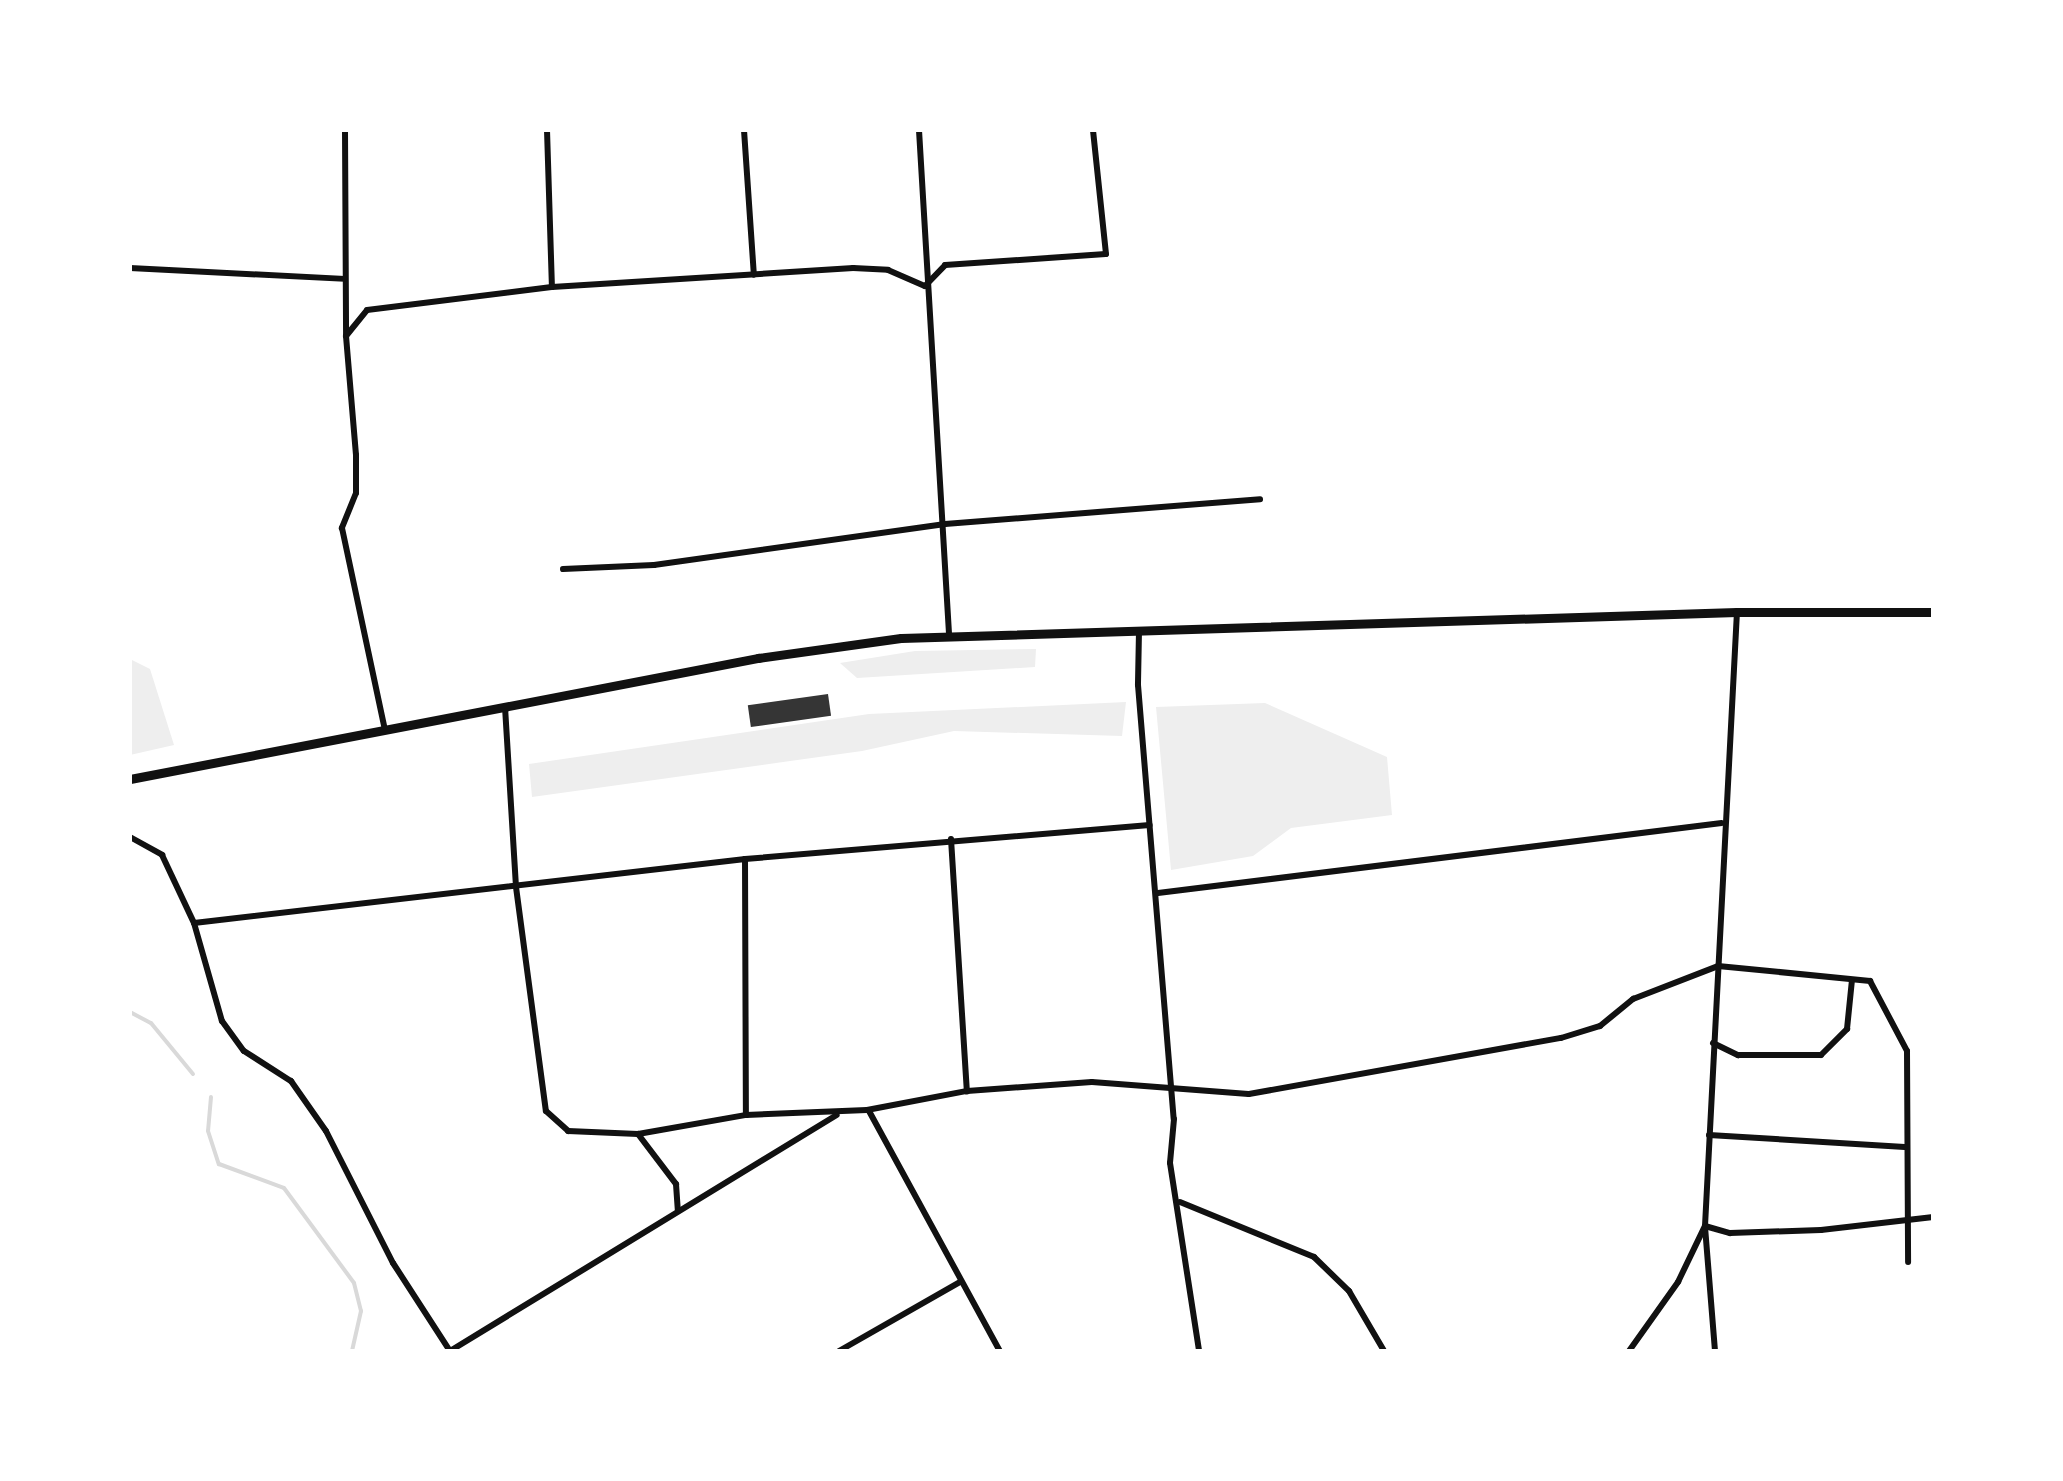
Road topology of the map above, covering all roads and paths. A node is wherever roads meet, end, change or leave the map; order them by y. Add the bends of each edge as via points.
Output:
1 (344, 130) edge
2 (547, 130) edge
3 (744, 130) edge
4 (918, 130) edge
5 (1093, 130) edge
6 (130, 268) edge
7 (754, 274) junction
8 (345, 279) junction
9 (925, 286) junction
10 (552, 287) junction
11 (346, 336) junction
12 (1260, 500) dead end
13 (945, 524) junction
14 (563, 569) dead end
15 (1737, 612) junction
16 (1933, 612) edge
17 (1140, 632) junction
18 (949, 634) junction
19 (505, 708) junction
20 (385, 730) junction
21 (130, 778) edge
22 (1722, 823) junction
23 (1150, 825) junction
24 (130, 837) edge
25 (951, 839) junction
26 (745, 859) junction
27 (516, 887) junction
28 (1158, 893) junction
29 (194, 923) junction
30 (1718, 966) junction
31 (1852, 980) junction
32 (1713, 1043) junction
33 (967, 1090) junction
34 (1169, 1092) junction
35 (868, 1110) junction
36 (746, 1114) junction
37 (638, 1134) junction
38 (1709, 1135) junction
39 (1905, 1147) junction
40 (1178, 1201) junction
41 (678, 1210) junction
42 (1933, 1217) edge
43 (1904, 1218) junction
44 (1704, 1226) junction
45 (1908, 1262) dead end
46 (960, 1282) junction
47 (450, 1351) edge
48 (839, 1351) edge
49 (1000, 1351) edge
50 (1199, 1351) edge
51 (1384, 1351) edge
52 (1629, 1351) edge
53 (1715, 1351) edge

1 - 8 street
2 - 10 street
3 - 7 street
4 - 9 street
5 - 9 street via 1106,254 945,265
6 - 8 street
7 - 9 street via 888,270
7 - 10 street
8 - 11 street
9 - 13 street
10 - 11 street via 367,310 354,318
11 - 20 street via 356,493 342,528
12 - 13 street
13 - 14 street via 654,565
13 - 18 street
15 - 16 main road
15 - 17 main road
15 - 22 street
17 - 18 main road
17 - 23 street
18 - 19 main road via 830,646
19 - 20 main road
19 - 27 street
20 - 21 main road
22 - 28 street
22 - 30 street
23 - 25 street
23 - 28 street
24 - 29 street via 162,855
25 - 26 street
25 - 33 street
26 - 27 street
26 - 36 street
27 - 29 street
27 - 37 street via 546,1111 568,1131
28 - 34 street
29 - 47 street via 222,1021 244,1051 291,1080 326,1131 393,1264
30 - 31 street
30 - 32 street
30 - 34 street via 1632,999 1600,1026 1561,1038 1249,1094
31 - 32 street via 1847,1030 1821,1055 1738,1055
31 - 39 street via 1870,981 1907,1052
32 - 38 street
33 - 34 street via 1092,1082
33 - 35 street
34 - 40 street
35 - 36 street
35 - 41 street via 832,1116
35 - 46 street
36 - 37 street
37 - 41 street via 676,1184
38 - 39 street
38 - 44 street
39 - 43 street
40 - 50 street
40 - 51 street via 1314,1257 1349,1291
41 - 47 street via 559,1290
42 - 43 street
43 - 44 street via 1821,1230 1730,1233
43 - 45 street
44 - 52 street via 1678,1282
44 - 53 street
46 - 48 street
46 - 49 street

